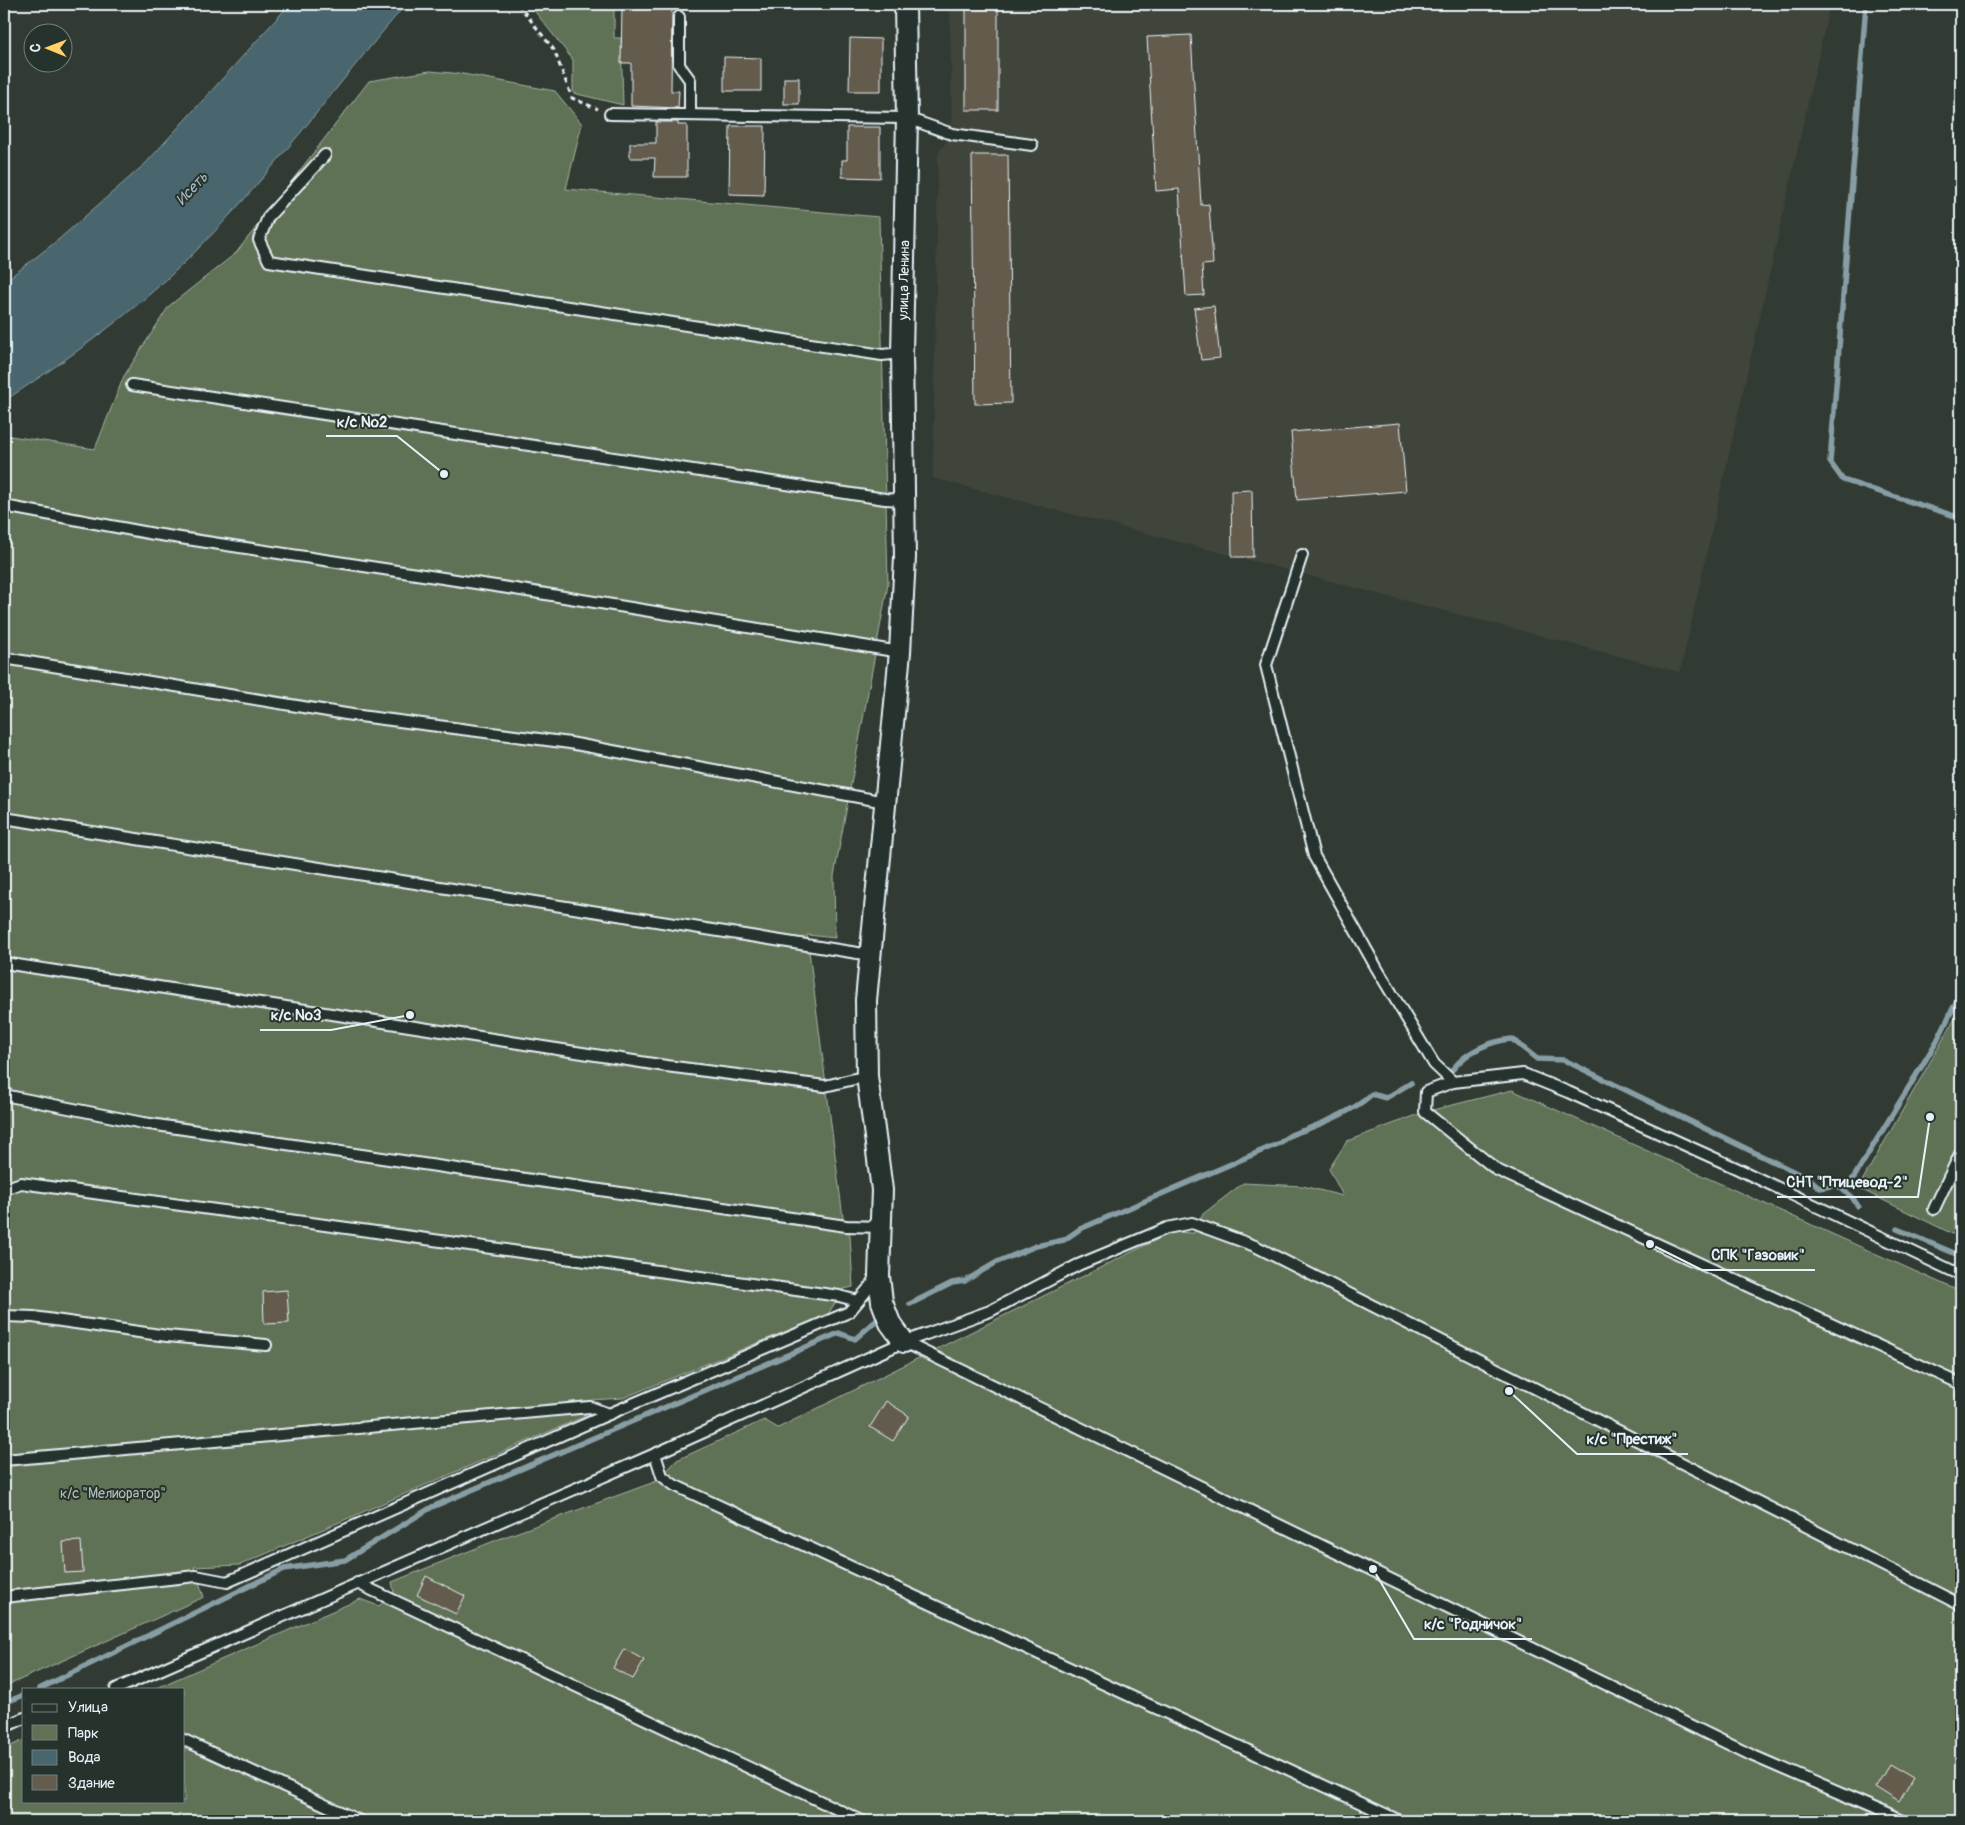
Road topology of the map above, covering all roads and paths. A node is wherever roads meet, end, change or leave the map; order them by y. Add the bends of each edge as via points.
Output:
1 (518, 4) edge
2 (905, 4) edge
3 (679, 16) dead end
4 (610, 114) joint
5 (690, 115) junction
6 (907, 118) junction
7 (1032, 145) dead end
8 (326, 155) dead end
9 (902, 353) junction
10 (132, 384) dead end
11 (904, 500) junction
12 (4, 506) edge
13 (1302, 555) dead end
14 (900, 652) junction
15 (4, 658) edge
16 (885, 802) junction
17 (4, 818) edge
18 (870, 955) junction
19 (4, 963) edge
20 (867, 1076) junction
21 (1453, 1082) junction
22 (4, 1095) edge
23 (1961, 1152) edge
24 (4, 1189) edge
25 (1934, 1210) dead end
26 (881, 1227) junction
27 (1961, 1275) edge
28 (879, 1276) junction
29 (858, 1301) junction
30 (4, 1316) edge
31 (904, 1342) junction
32 (266, 1345) dead end
33 (1961, 1384) edge
34 (609, 1414) junction
35 (655, 1454) junction
36 (4, 1460) edge
37 (357, 1584) junction
38 (4, 1597) edge
39 (1961, 1605) edge
40 (118, 1688) edge
41 (22, 1719) edge
42 (4, 1727) edge
43 (185, 1740) edge
44 (360, 1821) edge
45 (862, 1821) edge
46 (1400, 1821) edge
47 (1904, 1821) edge

1 - 4 path via 554,50 572,98
2 - 6 street, улица Ленина
3 - 5 lane via 679,65 690,80
4 - 5 lane
5 - 6 lane
6 - 7 lane via 952,134
6 - 9 street, улица Ленина
8 - 9 lane via 268,217 259,240 270,261 882,355
9 - 11 street, улица Ленина
10 - 11 lane via 885,500
11 - 14 street, улица Ленина
12 - 14 lane via 154,534
13 - 21 lane via 1266,664 1314,856 1434,1064
14 - 16 street, улица Ленина
15 - 16 lane via 352,715 570,744
16 - 18 street, улица Ленина
17 - 18 lane
18 - 20 street, улица Ленина via 866,1000
19 - 20 lane via 685,1068 825,1086
20 - 26 street, улица Ленина via 882,1190
21 - 27 lane via 1523,1074 1736,1168
21 - 33 lane via 1426,1092 1425,1112 1497,1170
22 - 26 lane via 153,1124 846,1226
23 - 25 lane
24 - 29 lane via 21,1183
26 - 28 street, улица Ленина
28 - 29 lane
28 - 31 street, улица Ленина via 882,1302 890,1323
29 - 34 lane via 849,1312
30 - 32 lane
31 - 35 lane
31 - 39 lane via 990,1310 1078,1266 1167,1228 1198,1225 1256,1246
31 - 47 lane via 1751,1755
34 - 36 lane via 590,1407
34 - 38 lane via 227,1582 196,1576
35 - 37 lane
35 - 46 lane via 662,1476 674,1485
37 - 40 lane
37 - 45 lane
41 - 42 lane
43 - 44 lane

